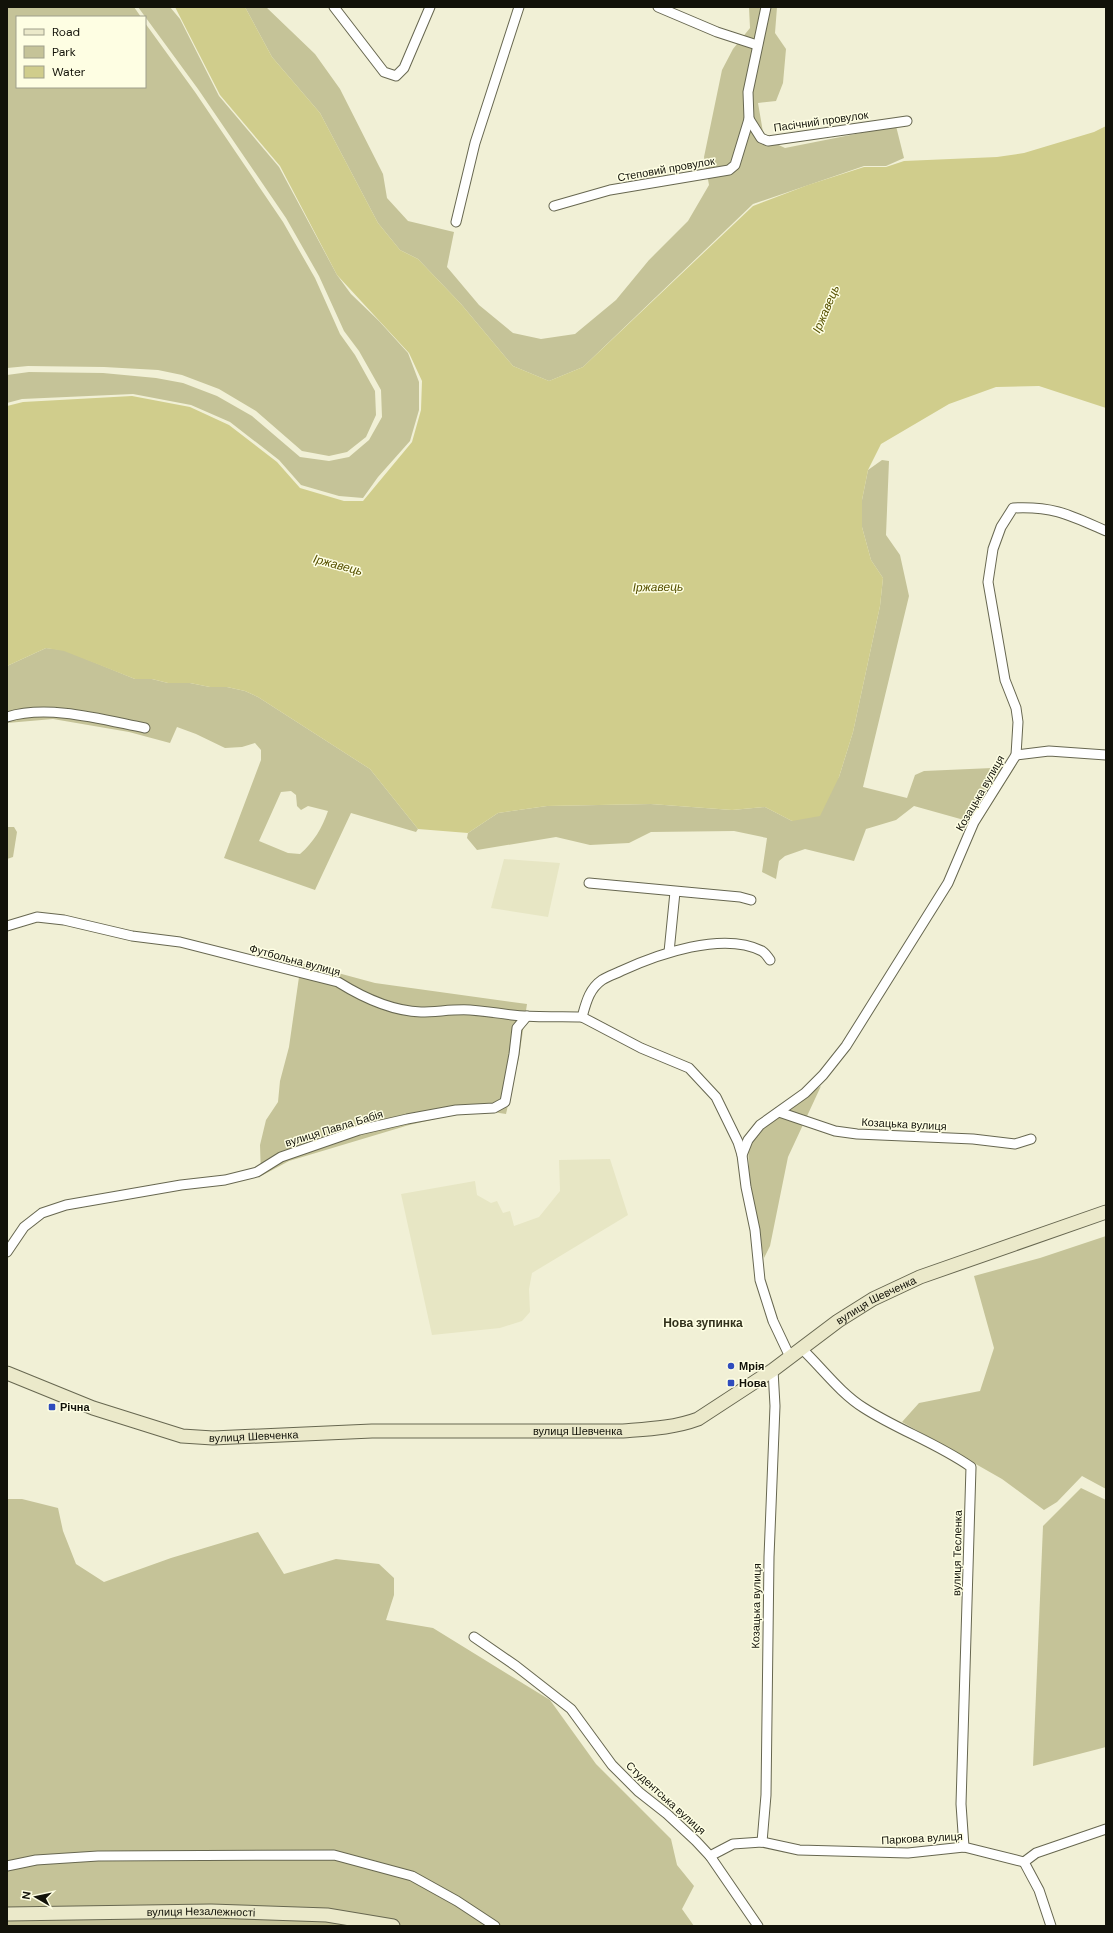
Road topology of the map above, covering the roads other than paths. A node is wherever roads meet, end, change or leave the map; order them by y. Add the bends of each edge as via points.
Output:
1 (334, 7) edge
2 (430, 7) edge
3 (519, 7) edge
4 (658, 7) edge
5 (766, 7) edge
6 (757, 45) junction
7 (749, 119) junction
8 (907, 121) dead end
9 (554, 206) dead end
10 (456, 222) dead end
11 (1106, 531) edge
12 (7, 717) edge
13 (145, 728) dead end
14 (1016, 754) junction
15 (1106, 755) edge
16 (590, 883) dead end
17 (675, 892) junction
18 (750, 900) dead end
19 (7, 926) edge
20 (669, 952) junction
21 (770, 960) dead end
22 (527, 1016) junction
23 (582, 1017) junction
24 (779, 1112) junction
25 (1031, 1139) dead end
26 (742, 1155) junction
27 (1106, 1212) edge
28 (7, 1252) edge
29 (802, 1349) junction
30 (790, 1357) junction
31 (773, 1370) junction
32 (7, 1373) edge
33 (474, 1637) dead end
34 (1106, 1829) edge
35 (762, 1842) junction
36 (964, 1847) junction
37 (710, 1856) junction
38 (1024, 1862) junction
39 (7, 1866) edge
40 (7, 1914) edge
41 (393, 1926) edge
42 (495, 1926) edge
43 (758, 1926) edge
44 (1051, 1926) edge

1 - 2 street via 384,72 396,76 404,68
3 - 10 street via 475,143
4 - 6 street via 717,32
5 - 6 street
6 - 7 street via 748,92
7 - 8 street, Пасічний провулок via 761,138 768,141
7 - 9 street, Степовий провулок via 738,158 735,165 728,170 610,190
11 - 14 street, Козацька вулиця via 1065,513 1037,507 1013,508 1001,527 993,549 988,582 1005,680 1016,708
12 - 13 street via 44,712
14 - 15 street via 1049,750
14 - 24 street, Козацька вулиця via 974,822 948,883 846,1046 823,1076
16 - 17 street
17 - 18 street
17 - 20 street
19 - 22 street, Футбольна вулиця via 37,917 64,920 132,936 180,942 304,973 338,982 357,994 405,1010 467,1010
20 - 21 street via 704,944 726,944 763,951
20 - 23 street via 602,980 588,994
22 - 23 street, Футбольна вулиця
22 - 28 street, вулиця Павла Бабія via 517,1028 505,1102 494,1108 456,1110 359,1130 281,1157 257,1172 225,1180 66,1205 42,1213 24,1227
23 - 26 street via 641,1048 689,1068 716,1097
24 - 25 street, Козацька вулиця via 835,1131 856,1134 973,1139 1015,1144
24 - 26 street, Козацька вулиця via 760,1125 748,1140
26 - 30 street via 755,1230 760,1280 773,1321
27 - 29 street, вулиця Шевченка via 920,1277 873,1299 838,1321
29 - 30 street, вулиця Шевченка
29 - 36 street, вулиця Тесленка via 834,1383 862,1407 953,1454 971,1467 961,1804
30 - 31 street, вулиця Шевченка
31 - 32 street, вулиця Шевченка via 698,1419 653,1429 372,1431 213,1438 182,1436 149,1426 57,1395
31 - 35 street, Козацька вулиця via 775,1406 769,1557 766,1795
33 - 37 street, Студентська вулиця via 571,1709 612,1765 639,1792 696,1840
34 - 38 street via 1036,1853
35 - 36 street, Паркова вулиця via 799,1850 908,1853
35 - 37 street, Паркова вулиця via 733,1844
36 - 38 street, Паркова вулиця
37 - 43 street, Студентська вулиця
38 - 44 street via 1039,1890
39 - 42 street via 36,1860 98,1856 334,1855 412,1876
40 - 41 street, вулиця Незалежності via 211,1911 327,1915

